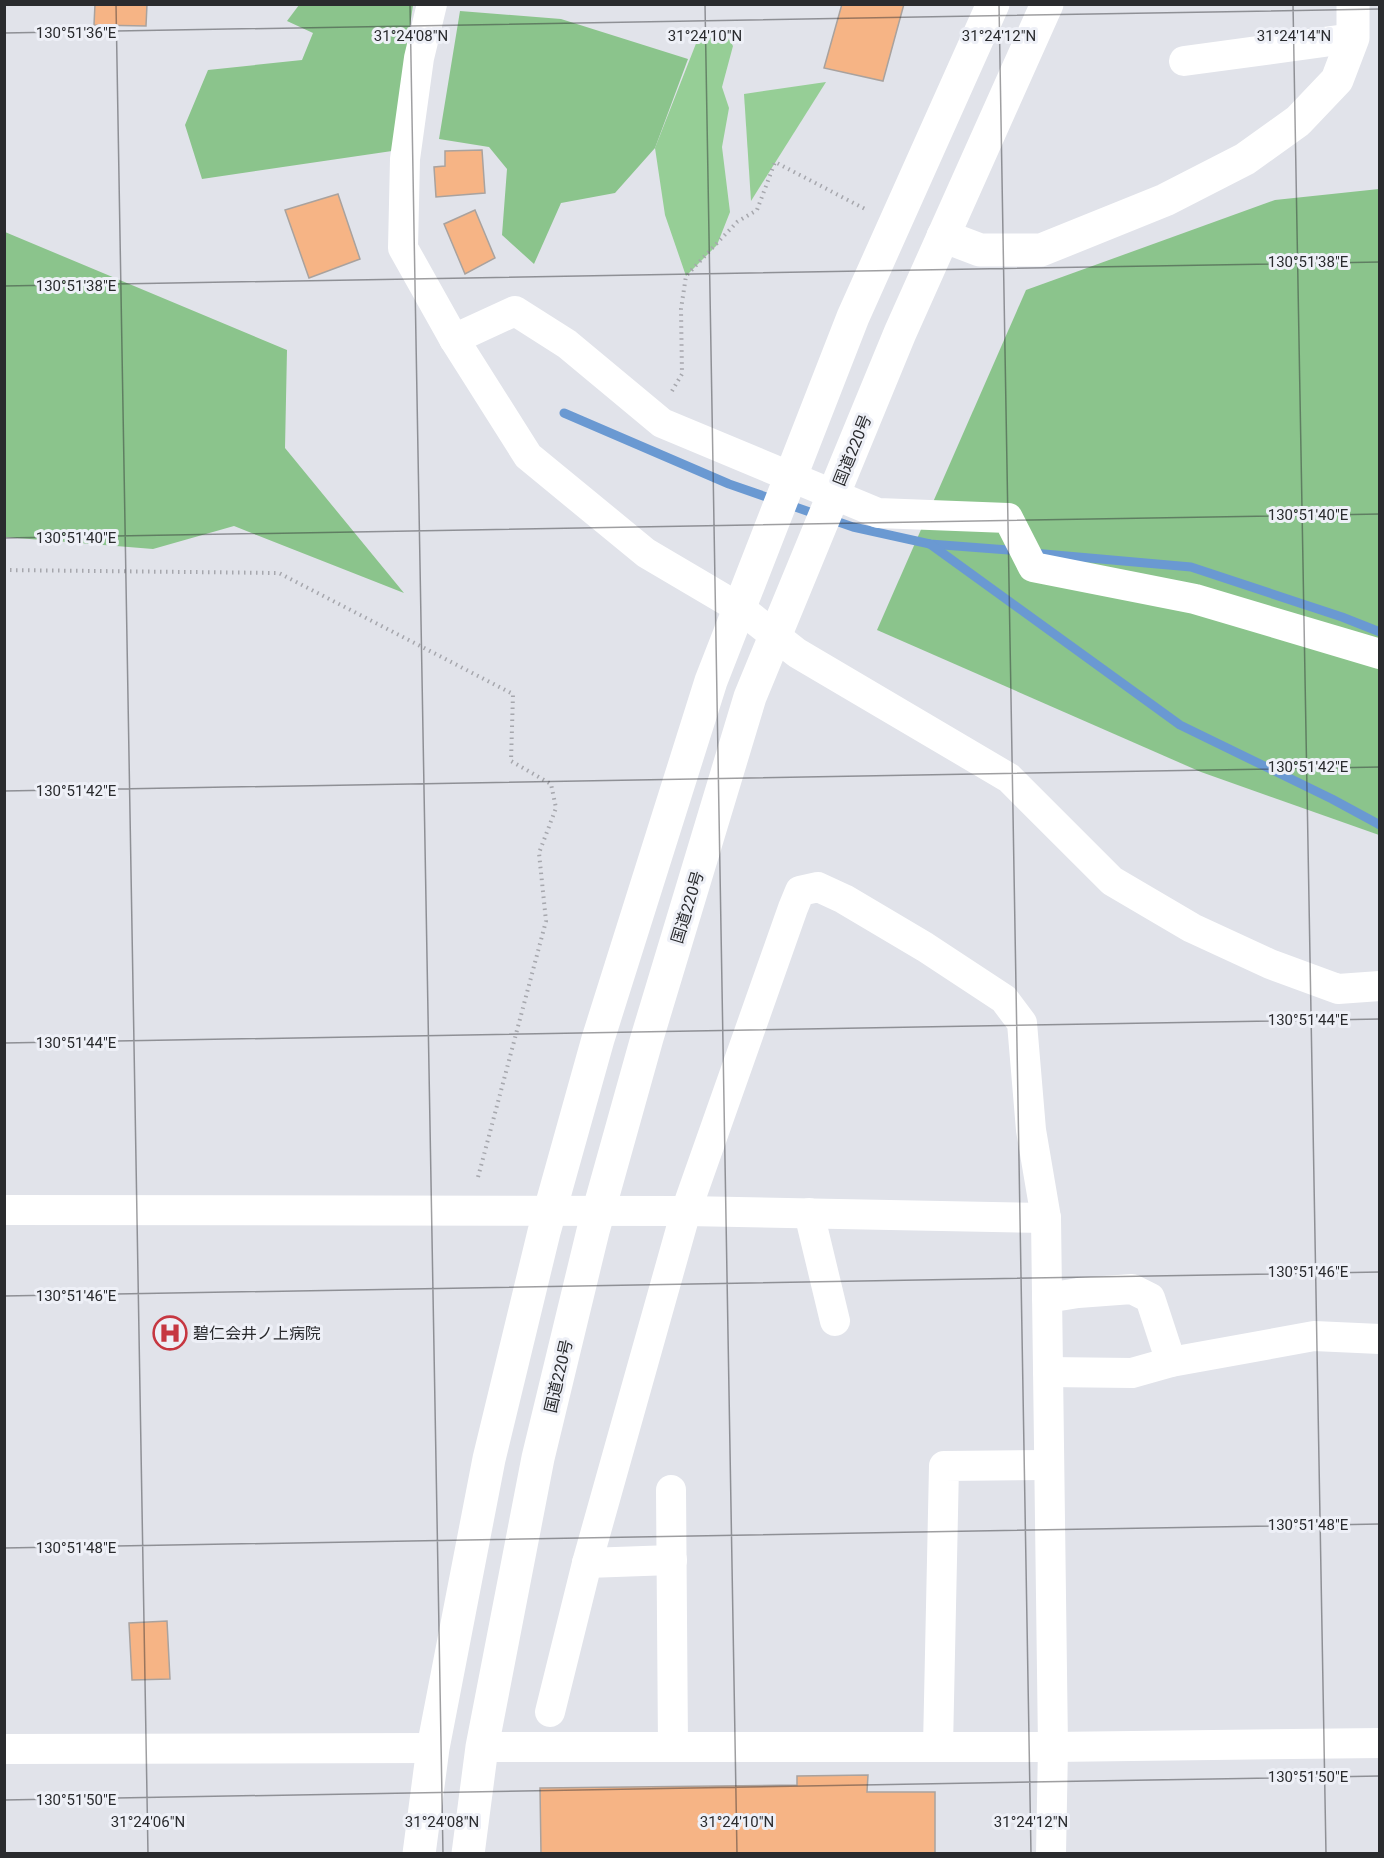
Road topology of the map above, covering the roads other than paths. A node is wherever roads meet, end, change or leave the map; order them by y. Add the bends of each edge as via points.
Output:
1 (432, 4) edge
2 (993, 4) edge
3 (1047, 4) edge
4 (1353, 4) edge
5 (1353, 38) junction
6 (1184, 61) dead end
7 (943, 236) junction
8 (454, 339) junction
9 (1380, 654) edge
10 (1380, 986) edge
11 (4, 1210) edge
12 (686, 1211) junction
13 (809, 1214) junction
14 (1046, 1218) junction
15 (1047, 1298) junction
16 (835, 1321) dead end
17 (1380, 1339) edge
18 (1171, 1362) junction
19 (1048, 1371) junction
20 (1049, 1465) junction
21 (671, 1490) dead end
22 (672, 1560) junction
23 (587, 1563) junction
24 (550, 1712) dead end
25 (1380, 1743) edge
26 (482, 1747) junction
27 (673, 1747) junction
28 (938, 1747) junction
29 (1053, 1747) junction
30 (433, 1748) junction
31 (4, 1749) edge
32 (419, 1854) edge
33 (468, 1854) edge
34 (1051, 1854) edge

1 - 8 street via 419,58 405,159 404,248
2 - 30 main road via 853,317 711,681 598,1039 544,1232 489,1459
3 - 7 main road, 国道220号
4 - 5 main road
5 - 6 street
5 - 7 main road via 1336,80 1298,121 1245,159 1166,200 1041,250 980,250
7 - 26 main road, 国道220号 via 750,698 593,1231 538,1458
8 - 9 street via 515,311 567,344 662,423 878,513 1008,519 1032,567 1195,599
8 - 10 street via 528,456 546,471 646,553 741,609 797,653 1009,778 1112,881 1192,928 1270,964 1338,989
11 - 12 street
12 - 13 street
12 - 14 street via 793,908 800,891 818,887 935,953 1004,999 1022,1023 1031,1130
12 - 23 street
13 - 14 street
13 - 16 street
14 - 15 street
15 - 18 street via 1132,1289 1150,1298
15 - 19 street
17 - 18 street via 1314,1336
18 - 19 street via 1132,1373
19 - 20 street
20 - 28 street via 944,1466
20 - 29 street
21 - 22 street
22 - 23 street
22 - 27 street
23 - 24 street
25 - 29 street
26 - 27 street
26 - 33 main road, 国道220号
27 - 28 street
28 - 29 street
29 - 34 street
30 - 31 street
30 - 32 main road

